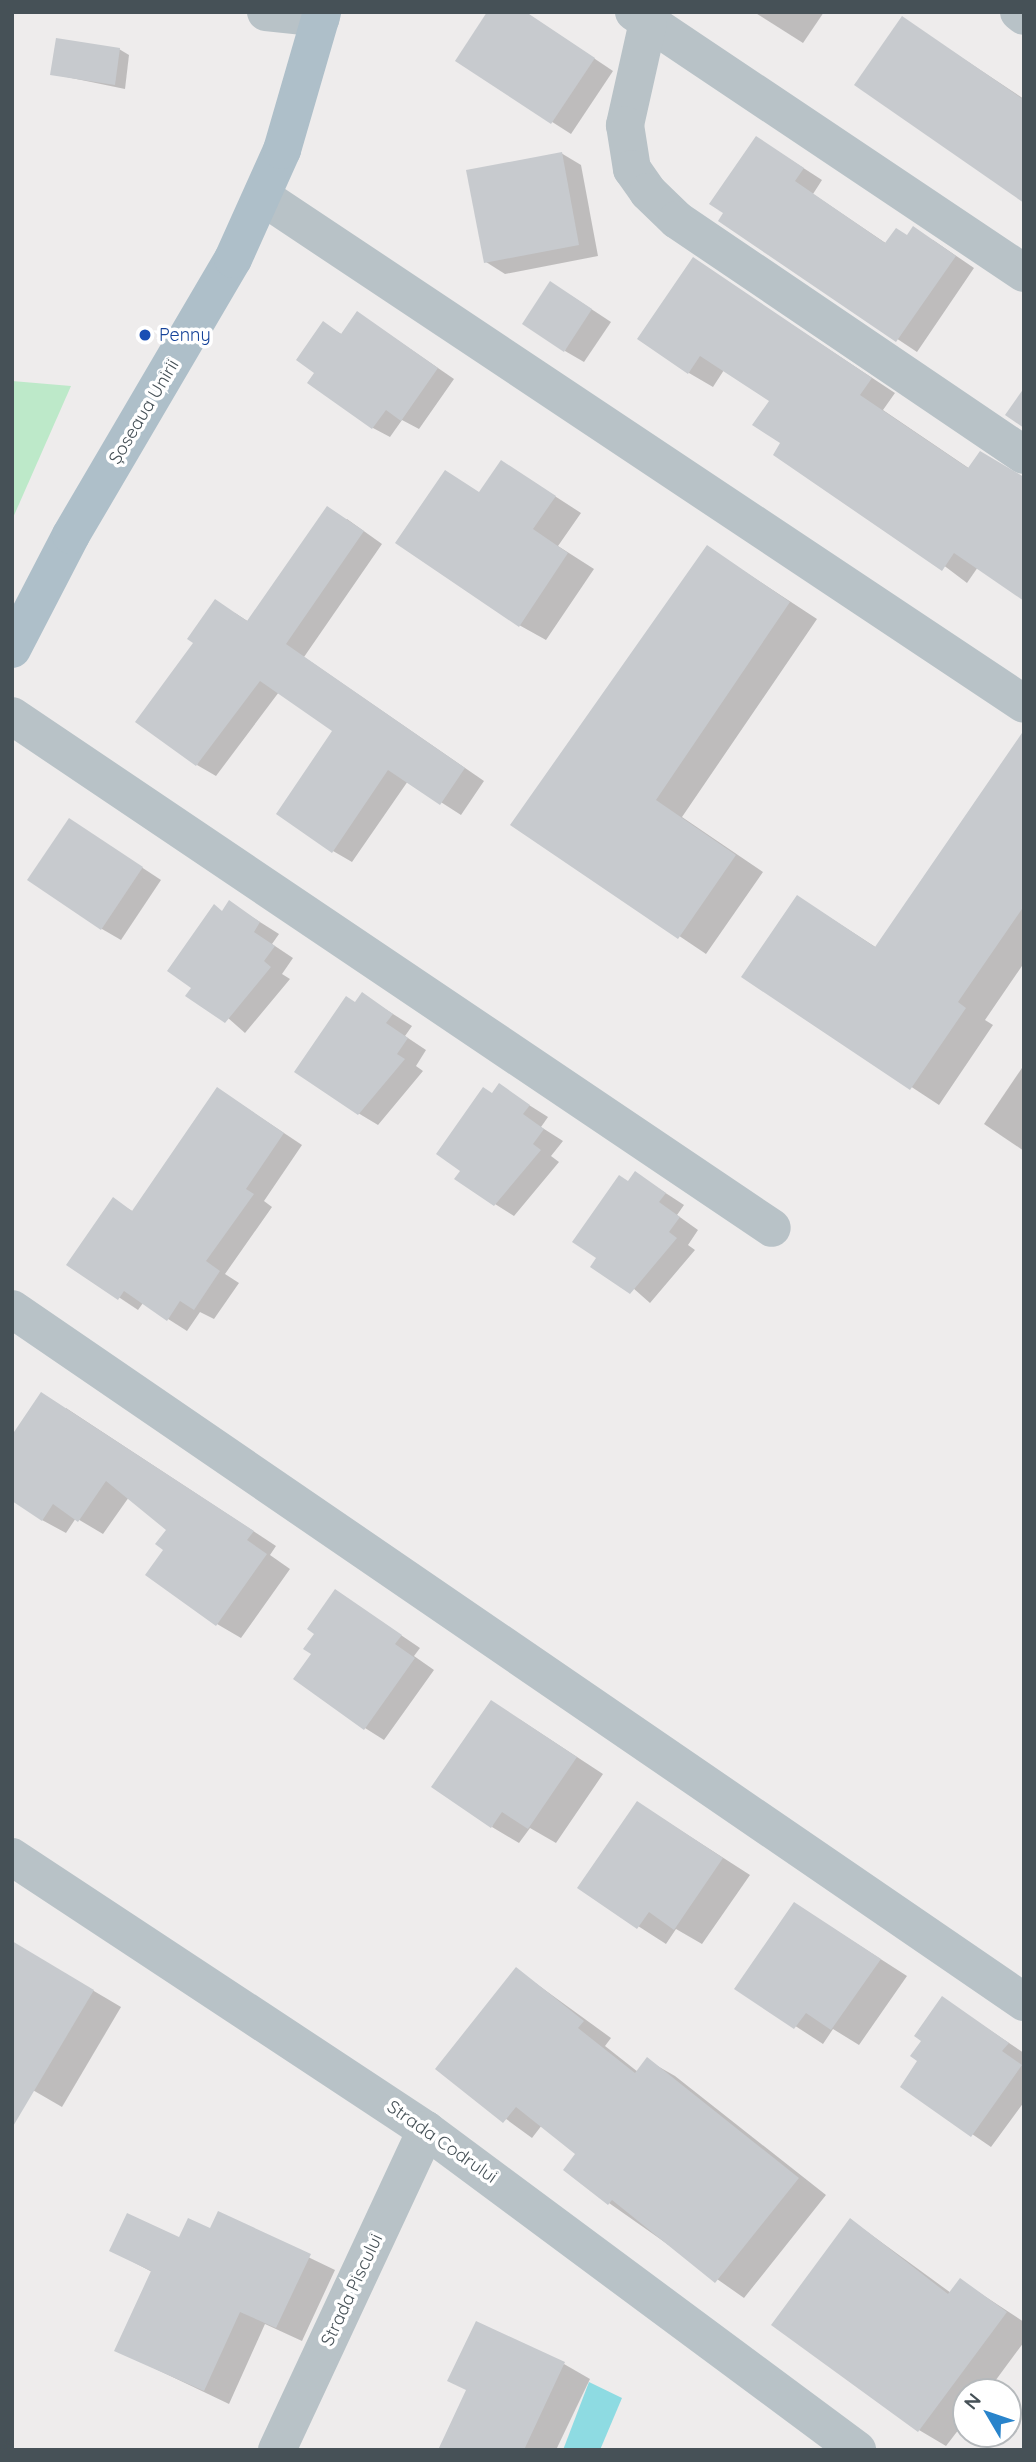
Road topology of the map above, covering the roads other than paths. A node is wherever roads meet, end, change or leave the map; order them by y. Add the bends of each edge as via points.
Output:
1 (266, 12) edge
2 (1019, 12) edge
3 (321, 15) edge
4 (1024, 16) edge
5 (641, 17) edge
6 (262, 197) junction
7 (1024, 273) edge
8 (1024, 455) edge
9 (12, 649) edge
10 (1024, 704) edge
11 (12, 716) edge
12 (772, 1228) dead end
13 (12, 1309) edge
14 (12, 1857) edge
15 (1024, 2002) edge
16 (426, 2130) junction
17 (277, 2450) edge
18 (857, 2450) edge

1 - 3 street
2 - 4 street
3 - 6 main road, Șoseaua Unirii
5 - 7 street
5 - 8 street via 625,125 632,169 648,192 677,219
6 - 9 main road, Șoseaua Unirii
6 - 10 street
11 - 12 street
13 - 15 street
14 - 16 street, Strada Codrului
16 - 17 street, Strada Piscului
16 - 18 street, Strada Codrului

